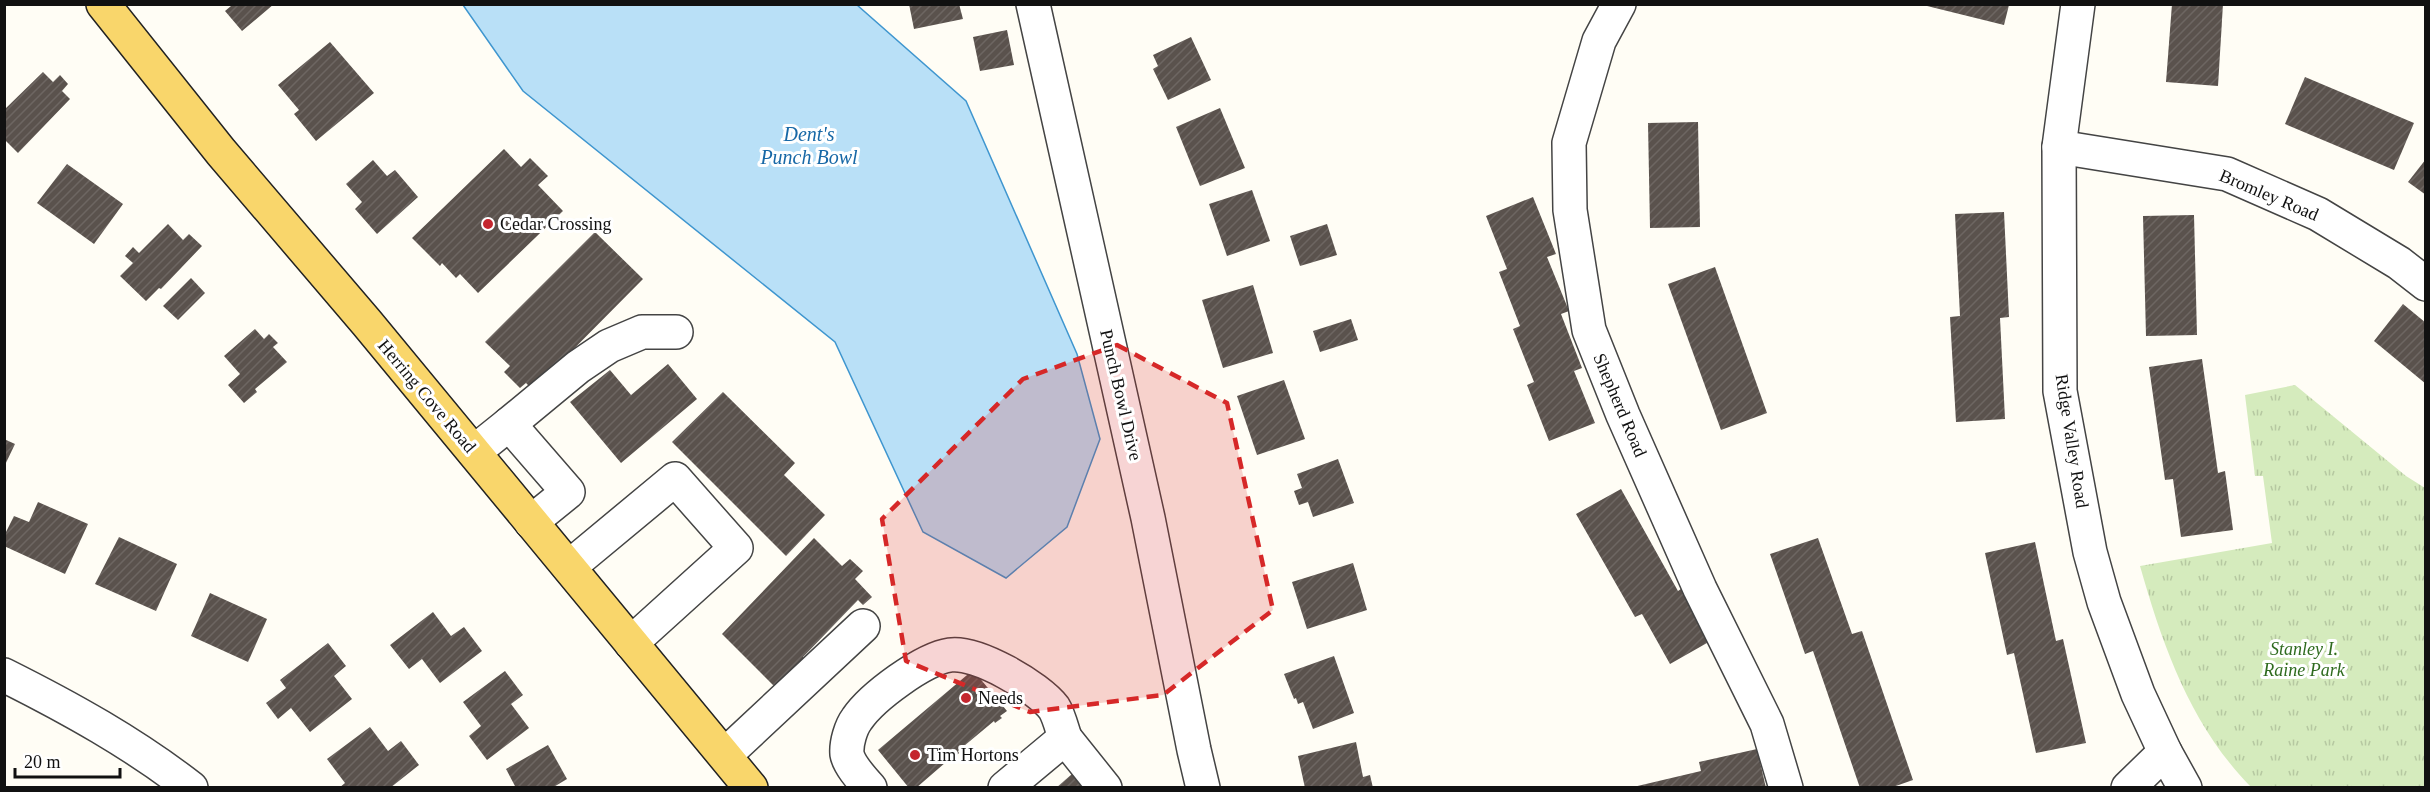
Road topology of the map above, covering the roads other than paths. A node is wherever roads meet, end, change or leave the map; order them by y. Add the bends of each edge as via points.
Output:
1 (103, 4) edge
2 (1033, 4) edge
3 (1619, 4) edge
4 (2078, 4) edge
5 (2059, 147) junction
6 (2426, 284) edge
7 (676, 332) dead end
8 (509, 424) junction
9 (474, 452) junction
10 (537, 456) junction
11 (502, 486) junction
12 (531, 522) junction
13 (569, 567) junction
14 (863, 626) dead end
15 (631, 643) junction
16 (4, 675) edge
17 (1065, 738) junction
18 (2165, 752) junction
19 (725, 755) junction
20 (192, 788) edge
21 (751, 788) edge
22 (870, 788) edge
23 (1005, 788) edge
24 (1106, 788) edge
25 (1203, 788) edge
26 (1786, 788) edge
27 (2128, 788) edge
28 (2185, 788) edge

1 - 9 main road, Herring Cove Road via 220,152
2 - 25 street, Punch Bowl Drive via 1148,518
3 - 26 street, Shepherd Road via 1599,41 1569,143 1570,210 1589,330 1700,589 1767,724
4 - 5 street, Ridge Valley Road
5 - 6 street, Bromley Road via 2227,174 2318,214
5 - 18 street, Ridge Valley Road via 2060,391 2090,552 2104,602 2138,694
7 - 8 street via 642,332 609,346
8 - 9 street
8 - 10 street
9 - 11 main road, Herring Cove Road
10 - 11 street
10 - 12 street via 568,492
11 - 12 main road, Herring Cove Road
12 - 13 main road, Herring Cove Road
13 - 15 main road, Herring Cove Road
13 - 15 street via 675,479 736,548
14 - 19 street
15 - 19 main road, Herring Cove Road
16 - 20 street via 87,718 166,767
17 - 22 street via 1055,710 1040,694 976,658 951,655 918,667 857,719 848,739 847,755
17 - 23 street
17 - 24 street
18 - 27 street
18 - 28 street, Ridge Valley Road
19 - 21 main road, Herring Cove Road

